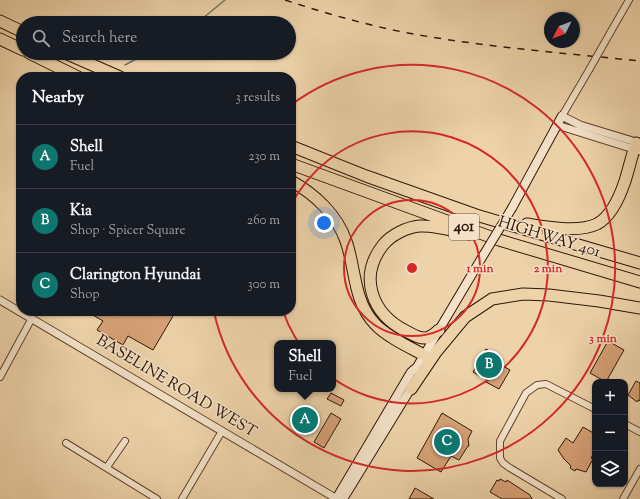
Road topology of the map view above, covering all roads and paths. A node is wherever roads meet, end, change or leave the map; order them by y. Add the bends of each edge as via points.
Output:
1 (629, 0) edge
2 (0, 21) edge
3 (16, 29) edge
4 (0, 39) edge
5 (16, 47) edge
6 (43, 60) edge
7 (81, 60) edge
8 (68, 72) edge
9 (109, 72) edge
10 (562, 116) junction
11 (557, 125) junction
12 (638, 147) edge
13 (296, 148) edge
14 (296, 166) edge
15 (296, 184) edge
16 (476, 215) junction
17 (499, 240) junction
18 (640, 263) edge
19 (640, 282) edge
20 (0, 300) edge
21 (640, 308) edge
22 (16, 309) edge
23 (28, 316) edge
24 (32, 318) junction
25 (439, 330) junction
26 (424, 355) junction
27 (417, 367) junction
28 (0, 377) edge
29 (411, 389) junction
30 (592, 406) edge
31 (628, 426) edge
32 (222, 431) junction
33 (640, 432) edge
34 (125, 441) dead end
35 (66, 443) dead end
36 (107, 467) junction
37 (640, 468) edge
38 (552, 496) edge
39 (157, 499) edge
40 (182, 499) edge
41 (337, 499) edge
42 (343, 499) edge
43 (562, 499) edge
44 (623, 499) edge

1 - 10 street, bridge
2 - 3 highway
4 - 5 highway
6 - 8 highway
7 - 9 highway
10 - 11 main road
10 - 12 street
11 - 12 street
11 - 25 main road, bridge via 512,208
12 - 16 highway via 618,199 609,213 597,224 575,229 546,227
13 - 16 highway, HIGHWAY 401 / 401
14 - 17 highway, HIGHWAY 401 / 401
15 - 26 highway via 314,196 336,221 346,241 358,295 364,310 375,325
16 - 18 highway, HIGHWAY 401 / 401
17 - 19 highway, HIGHWAY 401 / 401
17 - 25 highway via 420,226 402,231 387,241 376,254 371,267 370,282 374,300 383,315 400,328 424,339
20 - 22 street, BASELINE ROAD WEST
21 - 29 highway via 549,295 523,294 492,299 465,317 436,352
23 - 24 street, BASELINE ROAD WEST
24 - 28 street
24 - 32 street, BASELINE ROAD WEST
25 - 26 main road
26 - 27 main road
27 - 29 main road via 417,376
27 - 41 main road via 410,372
29 - 42 main road
30 - 38 street via 553,386 537,385 526,393 500,441 500,458 503,463
31 - 33 street
32 - 40 street
32 - 41 street, BASELINE ROAD WEST
34 - 36 street
35 - 36 street
36 - 39 street
37 - 44 street
38 - 43 street

